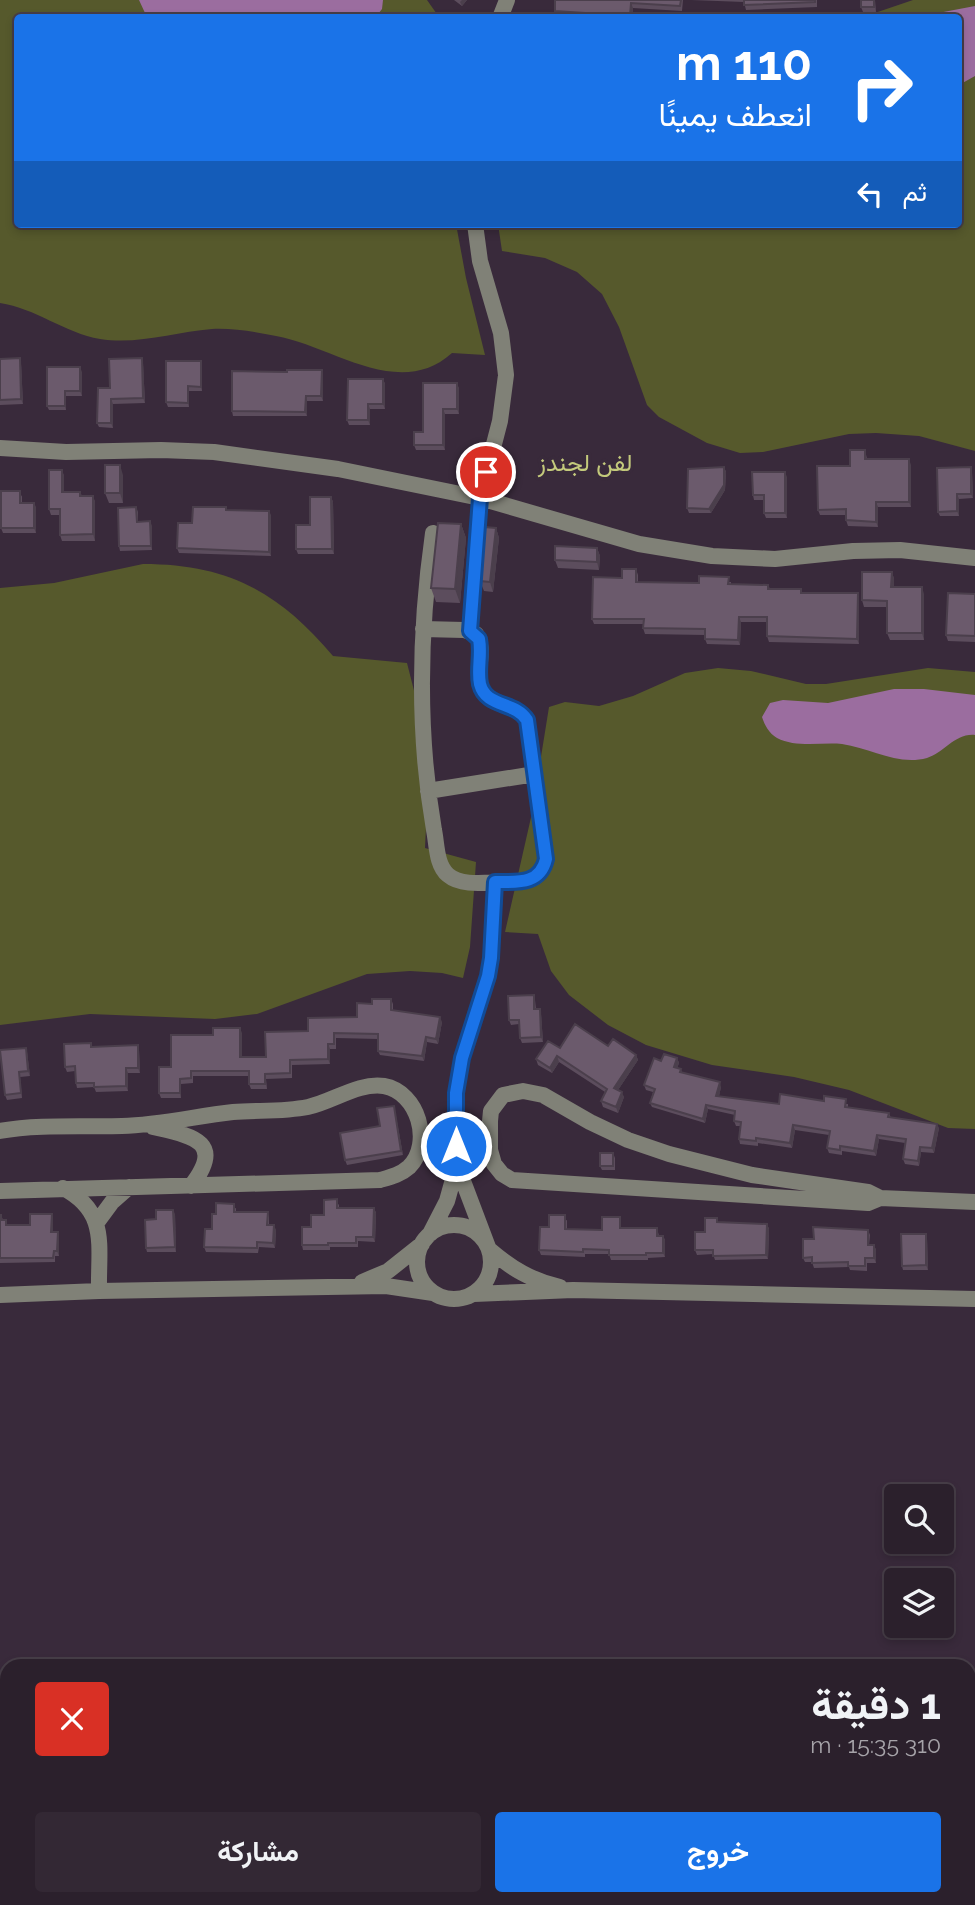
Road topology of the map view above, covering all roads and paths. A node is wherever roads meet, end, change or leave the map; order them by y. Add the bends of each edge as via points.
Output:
1 (476, 228) edge
2 (0, 448) edge
3 (480, 498) junction
4 (433, 533) dead end
5 (975, 558) edge
6 (423, 629) junction
7 (470, 631) junction
8 (535, 774) junction
9 (428, 791) junction
10 (495, 882) junction
11 (144, 1125) junction
12 (3, 1133) edge
13 (457, 1166) junction
14 (0, 1178) edge
15 (129, 1186) junction
16 (191, 1186) junction
17 (63, 1188) junction
18 (6, 1191) edge
19 (880, 1198) junction
20 (975, 1202) edge
21 (98, 1221) junction
22 (426, 1239) junction
23 (489, 1248) junction
24 (343, 1287) junction
25 (573, 1290) junction
26 (99, 1291) junction
27 (433, 1293) junction
28 (474, 1294) junction
29 (0, 1295) edge
30 (975, 1299) edge

1 - 3 street via 501,334 506,376 500,421
2 - 3 street via 214,452 338,469
3 - 5 street via 639,544 700,555 775,559 900,550
3 - 7 street
4 - 6 street
6 - 7 street
6 - 9 street via 422,719
7 - 8 street via 479,639 483,691 495,703 518,709 527,720
8 - 9 street
8 - 10 street via 546,853 542,872 531,880
9 - 10 street via 443,870 464,882
10 - 13 street via 488,976 456,1093
11 - 12 street
11 - 16 street via 198,1141 205,1164
11 - 16 street via 304,1108 371,1086 397,1090 415,1109 418,1152 410,1166 396,1176
13 - 22 street via 447,1202
13 - 23 street
14 - 18 street
15 - 16 street
15 - 17 street
15 - 21 street
17 - 18 street
17 - 21 street via 84,1201
19 - 19 street via 868,1192 752,1175 669,1154 628,1140 533,1092 503,1095 491,1111 494,1164 512,1180 868,1203
19 - 20 street
21 - 26 street
22 - 23 street via 446,1226 459,1225 476,1232
22 - 24 street via 388,1271
22 - 27 street via 418,1270
23 - 25 street via 530,1278
23 - 28 street via 491,1271
24 - 26 street
24 - 27 street via 386,1286
25 - 28 street
25 - 30 street
26 - 29 street
27 - 28 street via 453,1300

